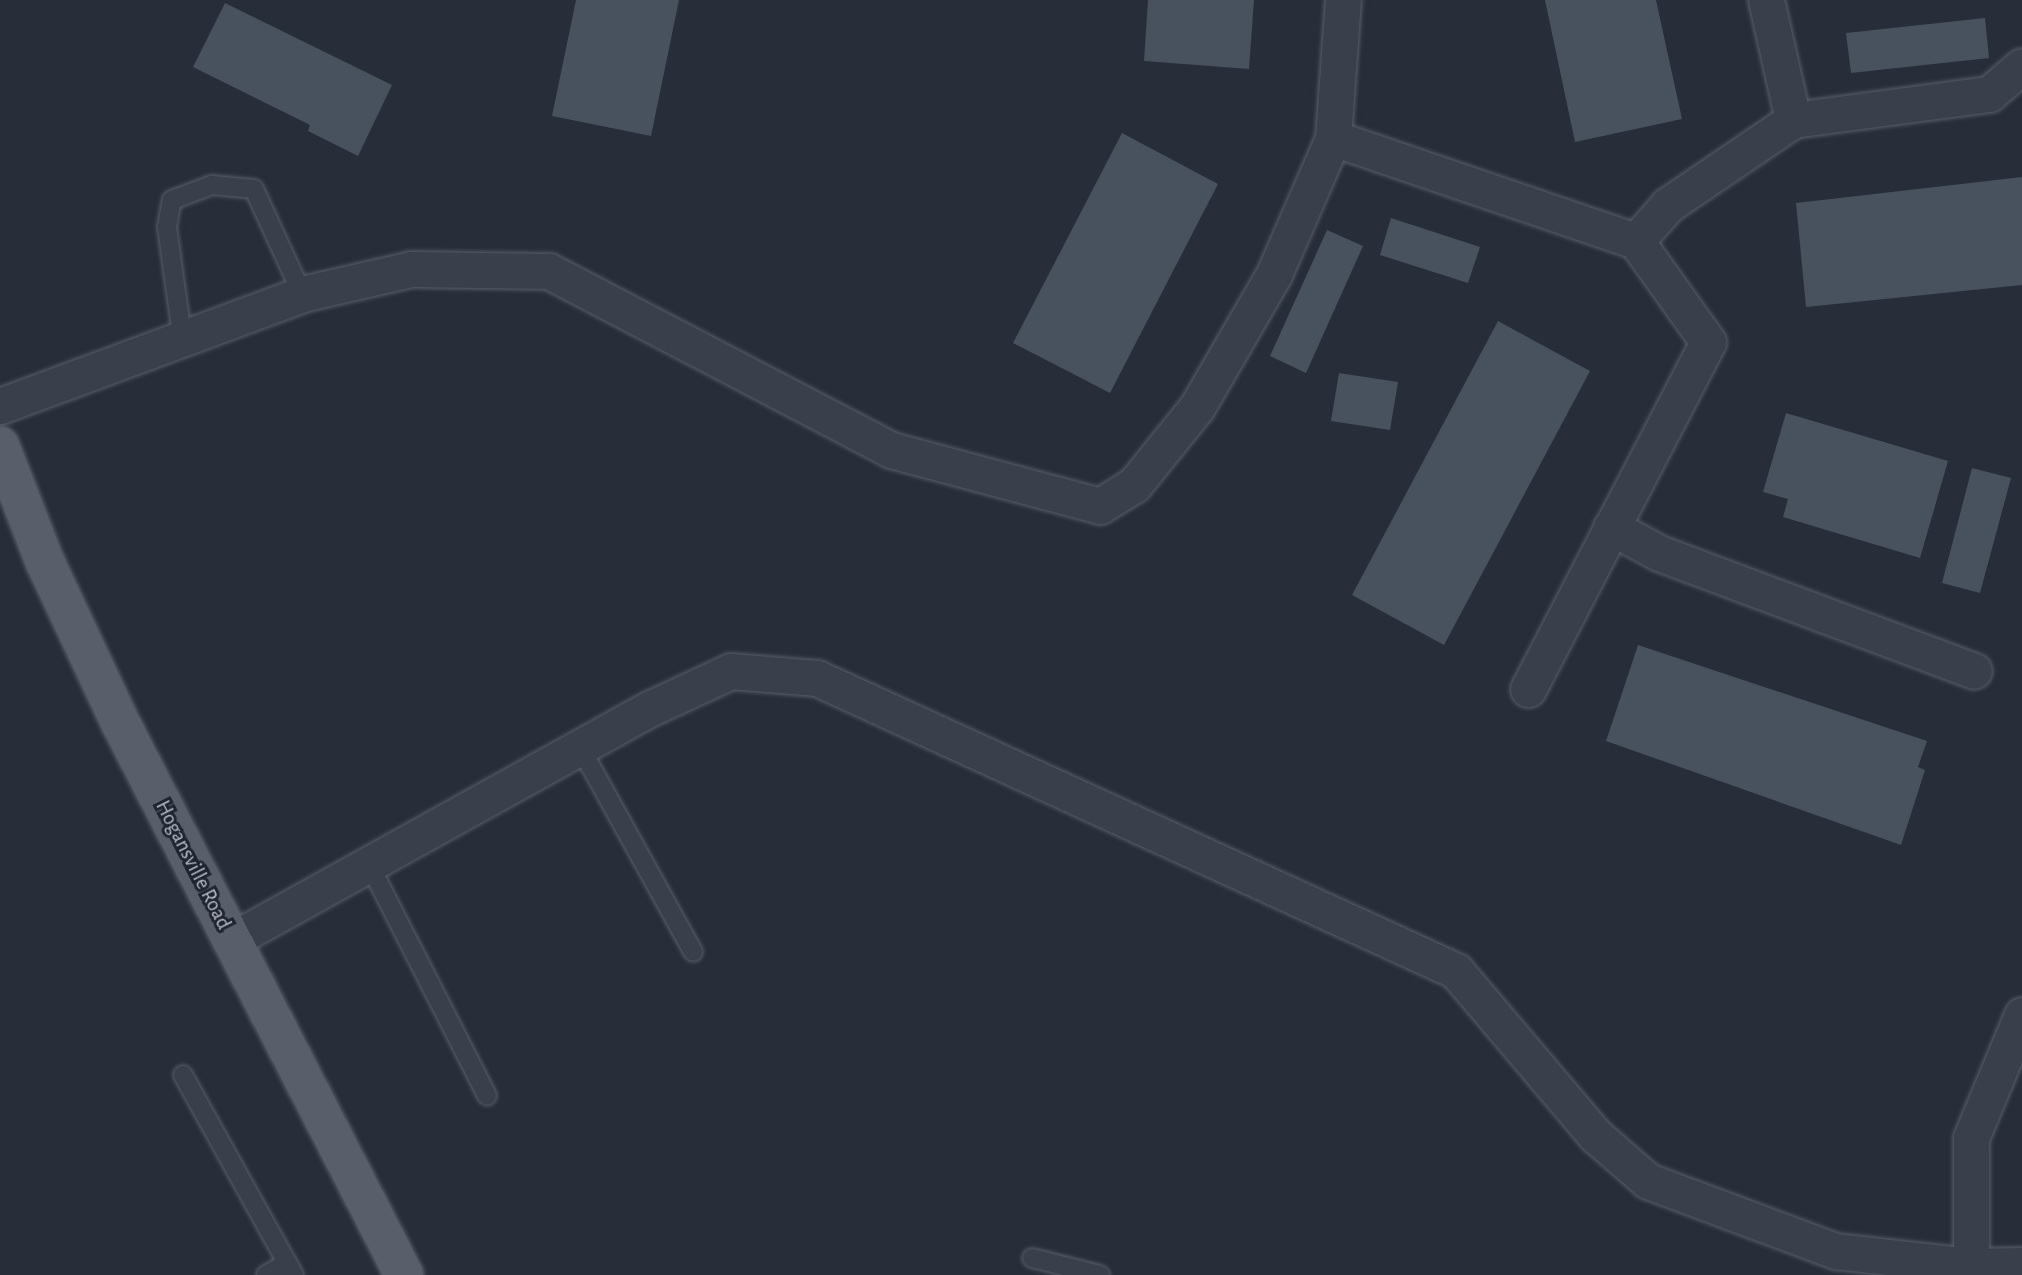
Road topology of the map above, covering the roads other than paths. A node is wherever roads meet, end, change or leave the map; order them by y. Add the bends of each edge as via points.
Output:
1 (1343, 0) edge
2 (1766, 0) edge
3 (2022, 66) edge
4 (1793, 120) junction
5 (1333, 138) junction
6 (1636, 241) junction
7 (302, 294) junction
8 (182, 335) junction
9 (0, 406) edge
10 (0, 446) edge
11 (1611, 527) junction
12 (1974, 671) dead end
13 (1528, 689) dead end
14 (580, 747) junction
15 (369, 864) junction
16 (232, 940) junction
17 (693, 952) dead end
18 (2022, 1015) edge
19 (183, 1076) dead end
20 (487, 1096) dead end
21 (1032, 1258) dead end
22 (2022, 1265) edge
23 (1971, 1266) junction
24 (1914, 1267) edge
25 (290, 1269) edge
26 (266, 1275) edge
27 (404, 1275) edge
28 (1100, 1275) edge

1 - 5 street
2 - 4 street
3 - 4 street via 1989,94
4 - 6 street via 1668,205
5 - 6 street
5 - 7 street via 1274,274 1196,407 1134,485 1100,506 891,450 549,271 411,269
6 - 11 street via 1708,342
7 - 8 street
7 - 8 lane via 254,190 212,185 172,200 167,228
8 - 9 street
10 - 16 main road, Hogansville Road via 45,562
11 - 12 street via 1659,553
11 - 13 street
14 - 15 street
14 - 17 lane
14 - 24 street via 731,671 817,678 1456,971 1595,1135 1648,1181 1835,1251
15 - 16 street
15 - 20 lane
16 - 27 main road, Hogansville Road
18 - 23 street via 1971,1138
19 - 25 lane
21 - 28 lane
22 - 23 street
23 - 24 street
25 - 26 lane

